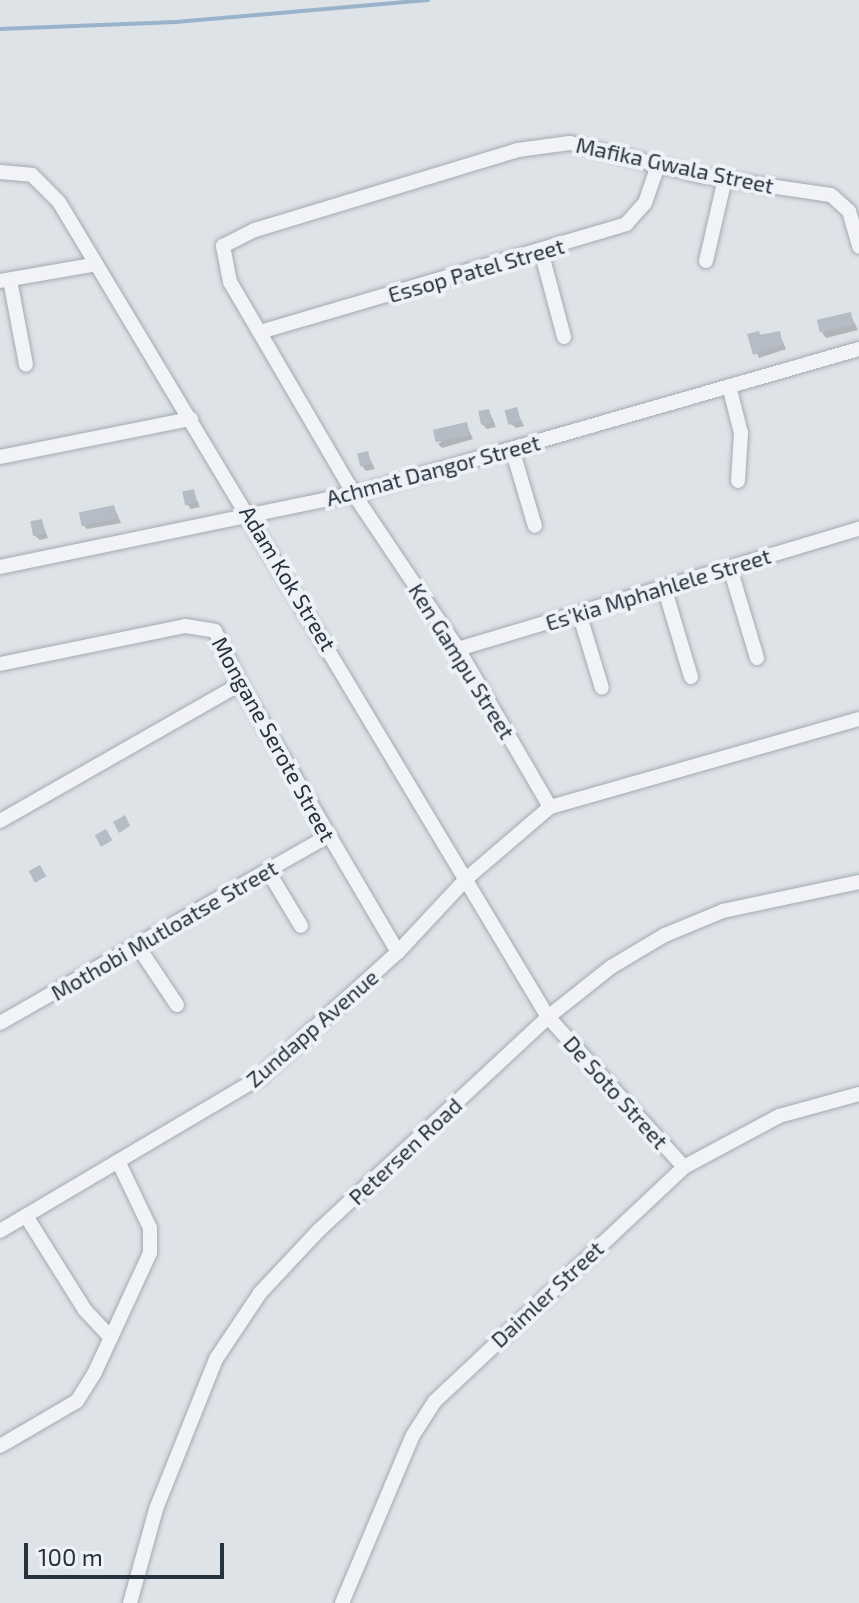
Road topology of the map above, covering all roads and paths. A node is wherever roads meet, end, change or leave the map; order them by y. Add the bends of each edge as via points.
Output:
1 (658, 166) junction
2 (0, 172) edge
3 (725, 179) junction
4 (230, 239) joint
5 (859, 247) edge
6 (541, 251) junction
7 (706, 261) dead end
8 (92, 265) junction
9 (5, 280) edge
10 (260, 332) junction
11 (564, 337) dead end
12 (859, 349) edge
13 (26, 365) dead end
14 (729, 386) junction
15 (191, 419) junction
16 (512, 449) junction
17 (0, 457) edge
18 (738, 481) dead end
19 (354, 494) junction
20 (252, 516) junction
21 (535, 526) dead end
22 (859, 529) edge
23 (0, 567) edge
24 (730, 568) junction
25 (664, 587) junction
26 (579, 613) junction
27 (458, 649) junction
28 (757, 658) dead end
29 (0, 664) edge
30 (691, 677) dead end
31 (240, 684) junction
32 (602, 688) dead end
33 (859, 719) edge
34 (550, 807) junction
35 (0, 821) edge
36 (328, 836) junction
37 (268, 871) junction
38 (466, 879) junction
39 (859, 882) edge
40 (301, 926) dead end
41 (137, 945) junction
42 (398, 952) junction
43 (177, 1005) dead end
44 (548, 1017) junction
45 (0, 1023) edge
46 (859, 1094) edge
47 (118, 1161) junction
48 (684, 1167) junction
49 (26, 1216) junction
50 (0, 1231) edge
51 (111, 1338) junction
52 (0, 1446) edge
53 (130, 1603) edge
54 (342, 1603) edge

1 - 3 street, Mafika Gwala Street
1 - 4 street, Mafika Gwala Street via 587,145 547,143
1 - 6 street, Essop Patel Street via 645,203 626,224
2 - 8 street, Adam Kok Street via 32,175 46,186
3 - 5 street, Mafika Gwala Street via 838,198 849,211
3 - 7 street
4 - 10 street, Ken Gampu Street via 223,246 224,269
6 - 10 street, Essop Patel Street
6 - 11 street
8 - 9 street
8 - 15 street, Adam Kok Street
9 - 13 street
10 - 19 street, Ken Gampu Street
12 - 14 street, Achmat Dangor Street
14 - 16 street, Achmat Dangor Street
14 - 18 street via 741,433
15 - 17 street
15 - 20 street, Adam Kok Street
16 - 19 street, Achmat Dangor Street
16 - 21 street
19 - 20 street, Achmat Dangor Street
19 - 27 street, Ken Gampu Street
20 - 23 street, Achmat Dangor Street
20 - 38 street, Adam Kok Street
22 - 24 street, Es'kia Mphahlele Street
24 - 25 street, Es'kia Mphahlele Street
24 - 28 street
25 - 26 street, Es'kia Mphahlele Street
25 - 30 street
26 - 27 street, Es'kia Mphahlele Street
26 - 32 street
27 - 34 street, Ken Gampu Street
29 - 31 street, Mongane Serote Street via 207,626 215,631
31 - 35 street
31 - 36 street, Mongane Serote Street
33 - 34 street
34 - 38 street, Zundapp Avenue
36 - 37 street, Mothobi Mutloatse Street
36 - 42 street, Mongane Serote Street
37 - 40 street
37 - 41 street, Mothobi Mutloatse Street
38 - 42 street, Zundapp Avenue
38 - 44 street, Adam Kok Street
39 - 44 street, Petersen Road via 772,897 691,923 611,967
41 - 43 street
41 - 45 street, Mothobi Mutloatse Street
42 - 47 street, Zundapp Avenue via 260,1077
44 - 48 street, De Soto Street
44 - 53 street, Petersen Road via 319,1230 231,1333 181,1440
46 - 48 street, Daimler Street via 779,1116
47 - 49 street, Zundapp Avenue
47 - 51 street via 152,1241
48 - 54 street, Daimler Street via 435,1401 413,1435
49 - 50 street, Zundapp Avenue
49 - 51 street via 85,1310
51 - 52 street via 77,1401

